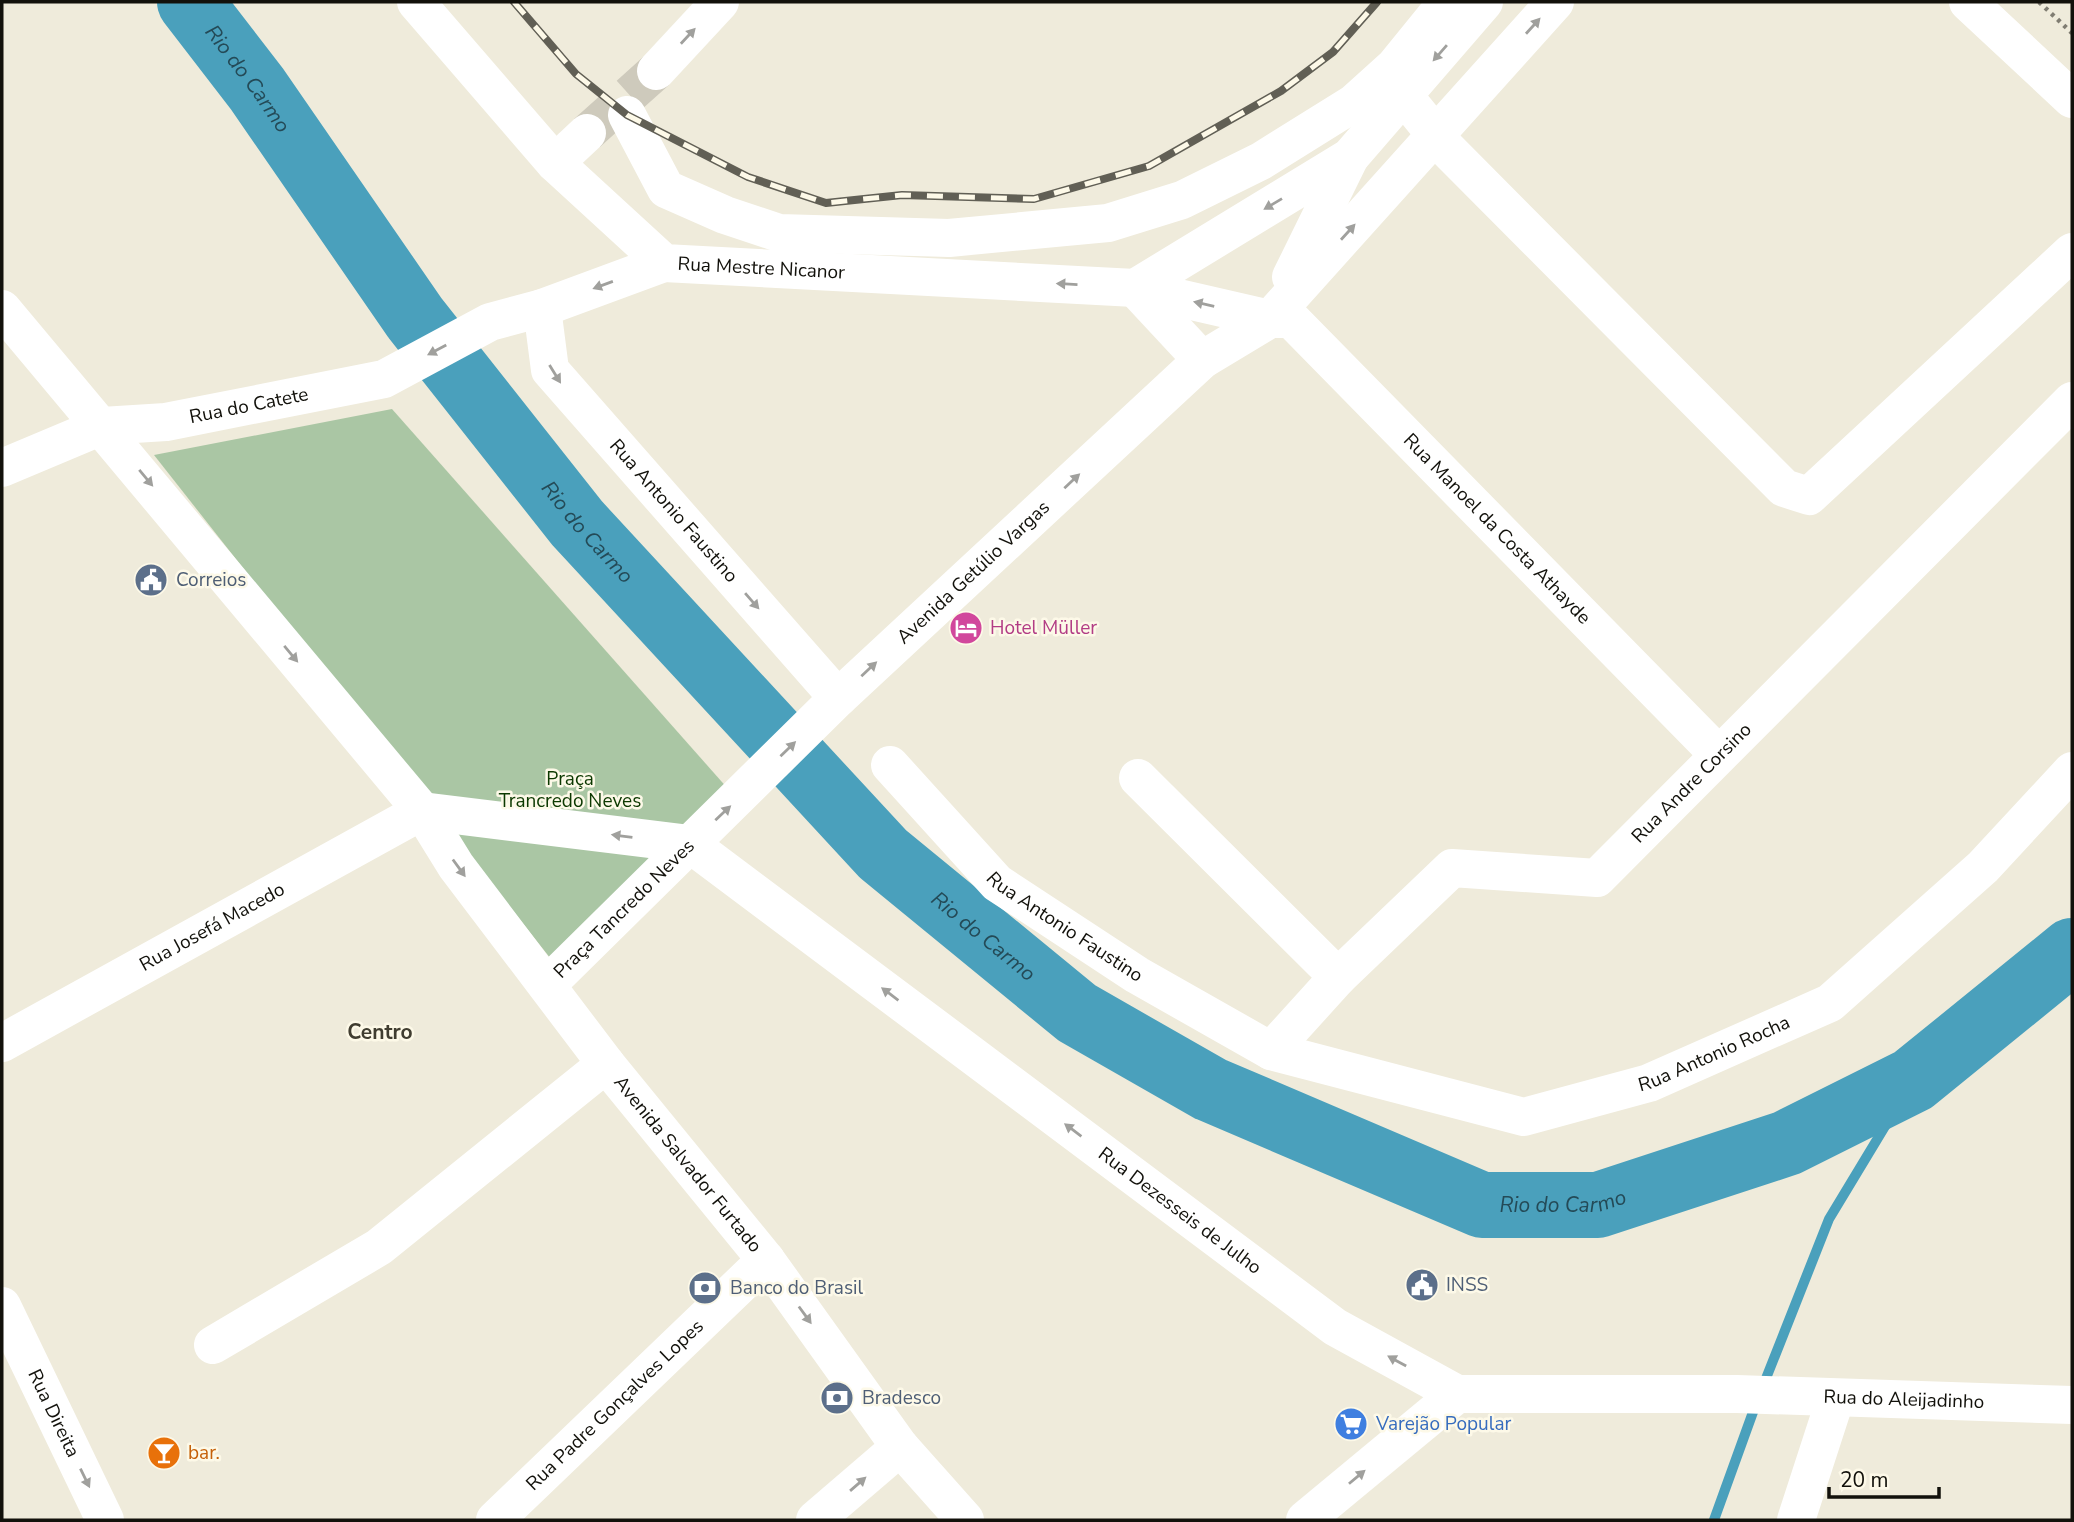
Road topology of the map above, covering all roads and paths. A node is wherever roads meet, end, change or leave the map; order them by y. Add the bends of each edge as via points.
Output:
1 (416, 2) edge
2 (720, 2) edge
3 (1447, 2) edge
4 (1485, 2) edge
5 (1555, 2) edge
6 (1968, 2) edge
7 (2039, 2) edge
8 (2072, 33) edge
9 (656, 71) tunnel mouth
10 (1404, 96) junction
11 (2072, 99) edge
12 (627, 115) dead end
13 (587, 133) tunnel mouth
14 (1437, 133) junction
15 (1350, 157) junction
16 (555, 163) junction
17 (2072, 252) edge
18 (664, 263) junction
19 (1135, 288) junction
20 (542, 308) junction
21 (2, 309) edge
22 (1270, 319) junction
23 (1202, 360) junction
24 (2072, 401) edge
25 (102, 426) junction
26 (2, 468) edge
27 (830, 708) junction
28 (1718, 754) junction
29 (890, 765) dead end
30 (2072, 771) edge
31 (1138, 778) dead end
32 (422, 811) junction
33 (690, 844) junction
34 (1338, 977) junction
35 (548, 984) junction
36 (2, 1043) edge
37 (1271, 1051) junction
38 (606, 1064) junction
39 (766, 1260) junction
40 (2, 1306) edge
41 (213, 1345) dead end
42 (1457, 1394) junction
43 (1737, 1394) joint
44 (1835, 1400) junction
45 (2072, 1405) edge
46 (901, 1447) junction
47 (105, 1520) edge
48 (495, 1520) edge
49 (815, 1520) edge
50 (965, 1520) edge
51 (1305, 1520) edge
52 (1796, 1520) edge

1 - 16 street, Rua Mestre Nicanor
9 -> 2 street
3 - 12 street via 1395,66 1354,103 1261,161 1182,200 1108,223 949,238 779,233 666,189
4 -> 10 street
14 -> 5 street, Avenida Getúlio Vargas
6 - 11 street
7 - 8 path
10 - 14 street
10 - 15 street
13 - 16 street
14 - 17 street via 1447,149 1784,488 1809,496
22 -> 14 street, Avenida Getúlio Vargas
15 -> 19 street
15 - 22 street
16 - 18 street, Rua Mestre Nicanor
19 -> 18 street, Rua Mestre Nicanor
18 -> 20 street, Rua do Catete
22 -> 19 street, Rua Mestre Nicanor
19 - 23 street
20 -> 25 street, Rua do Catete via 490,322 384,379 166,422
20 -> 27 street, Rua Antonio Faustino via 550,370
21 - 25 street, Praça Tancredo Neves
22 - 23 street, Avenida Getúlio Vargas
22 - 28 street, Rua Manoel da Costa Athayde via 1291,319
27 -> 23 street, Avenida Getúlio Vargas
24 - 28 street, Rua Andre Corsino
25 - 26 street, Rua do Catete
25 -> 32 street, Praça Tancredo Neves
33 -> 27 street, Avenida Getúlio Vargas
28 - 34 street, Rua Andre Corsino via 1597,878 1452,868
29 - 37 street, Rua Antonio Faustino via 997,883 1137,975
30 - 37 street, Rua Antonio Rocha via 1983,867 1829,1003 1649,1083 1524,1117
31 - 34 street
33 -> 32 street, Praça Tancredo Neves
32 -> 35 street, Praça Tancredo Neves via 457,866
32 - 36 street, Rua Josefá Macedo
33 - 35 street, Praça Tancredo Neves
42 -> 33 street, Rua Dezesseis de Julho via 1335,1327
34 - 37 street, Rua Andre Corsino
35 - 38 street, Avenida Salvador Furtado
38 - 39 street, Avenida Salvador Furtado
38 - 41 street via 379,1247
39 -> 46 street, Avenida Salvador Furtado
39 - 48 street, Rua Padre Gonçalves Lopes
40 -> 47 street, Rua Direita
42 - 43 street, Rua Dezesseis de Julho
51 -> 42 street
43 - 44 street, Rua do Aleijadinho
44 - 45 street, Rua do Aleijadinho
44 - 52 street
49 -> 46 street
46 - 50 street, Avenida Salvador Furtado

